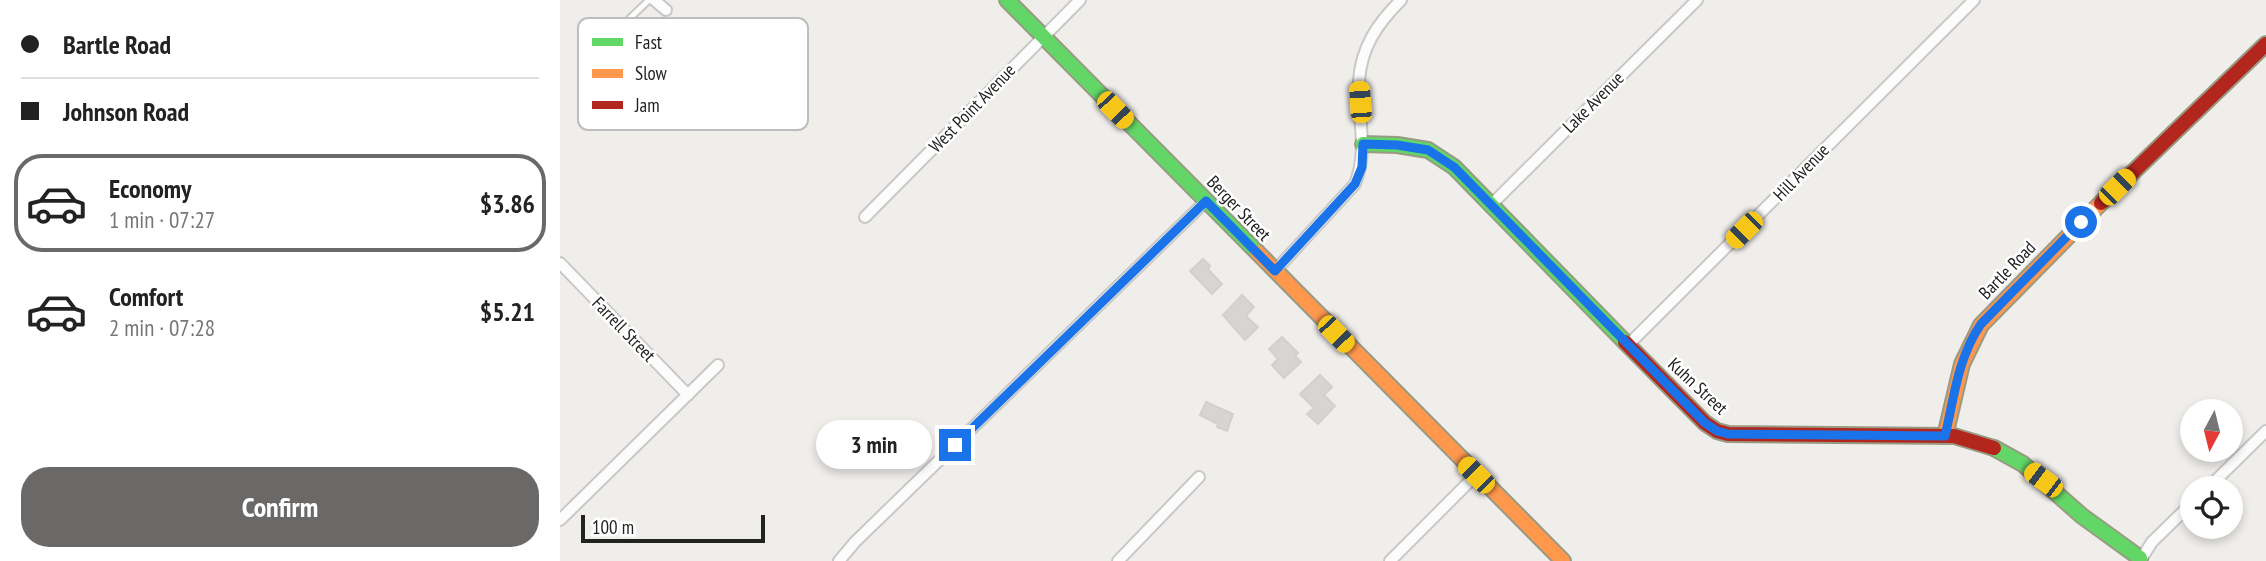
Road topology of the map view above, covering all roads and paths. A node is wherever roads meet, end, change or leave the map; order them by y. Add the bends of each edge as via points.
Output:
1 (652, 0) edge
2 (1007, 0) edge
3 (1080, 0) edge
4 (1401, 0) edge
5 (1697, 0) edge
6 (1974, 0) edge
7 (666, 10) dead end
8 (632, 18) edge
9 (1043, 36) junction
10 (2266, 44) edge
11 (1363, 144) junction
12 (1206, 201) junction
13 (1490, 206) junction
14 (865, 217) dead end
15 (560, 262) edge
16 (1275, 271) junction
17 (1628, 345) junction
18 (718, 365) dead end
19 (688, 395) junction
20 (2266, 431) edge
21 (1945, 436) junction
22 (1476, 475) junction
23 (2220, 476) edge
24 (1199, 477) dead end
25 (2180, 515) edge
26 (560, 520) edge
27 (2140, 559) edge
28 (839, 561) edge
29 (1118, 561) edge
30 (1390, 561) edge
31 (1563, 561) edge

1 - 7 street
1 - 8 lane
2 - 9 street, Berger Street
3 - 9 street, West Point Avenue
4 - 11 street via 1364,50 1359,81
5 - 13 street, Lake Avenue
6 - 17 street, Hill Avenue
9 - 12 street, Berger Street
9 - 14 street, West Point Avenue
10 - 21 street, Bartle Road via 1981,324 1962,362
11 - 13 street, Kuhn Street via 1428,150 1454,167
11 - 16 street via 1362,167 1355,184
12 - 16 street, Berger Street
12 - 28 street
13 - 17 street, Kuhn Street
15 - 19 street, Farrell Street
16 - 22 street, Berger Street
17 - 21 street, Kuhn Street via 1717,431
18 - 19 street
19 - 26 street
20 - 23 street
21 - 27 street, Kuhn Street via 1983,443 2023,464
22 - 30 street
22 - 31 street, Berger Street
24 - 29 street
25 - 27 street

